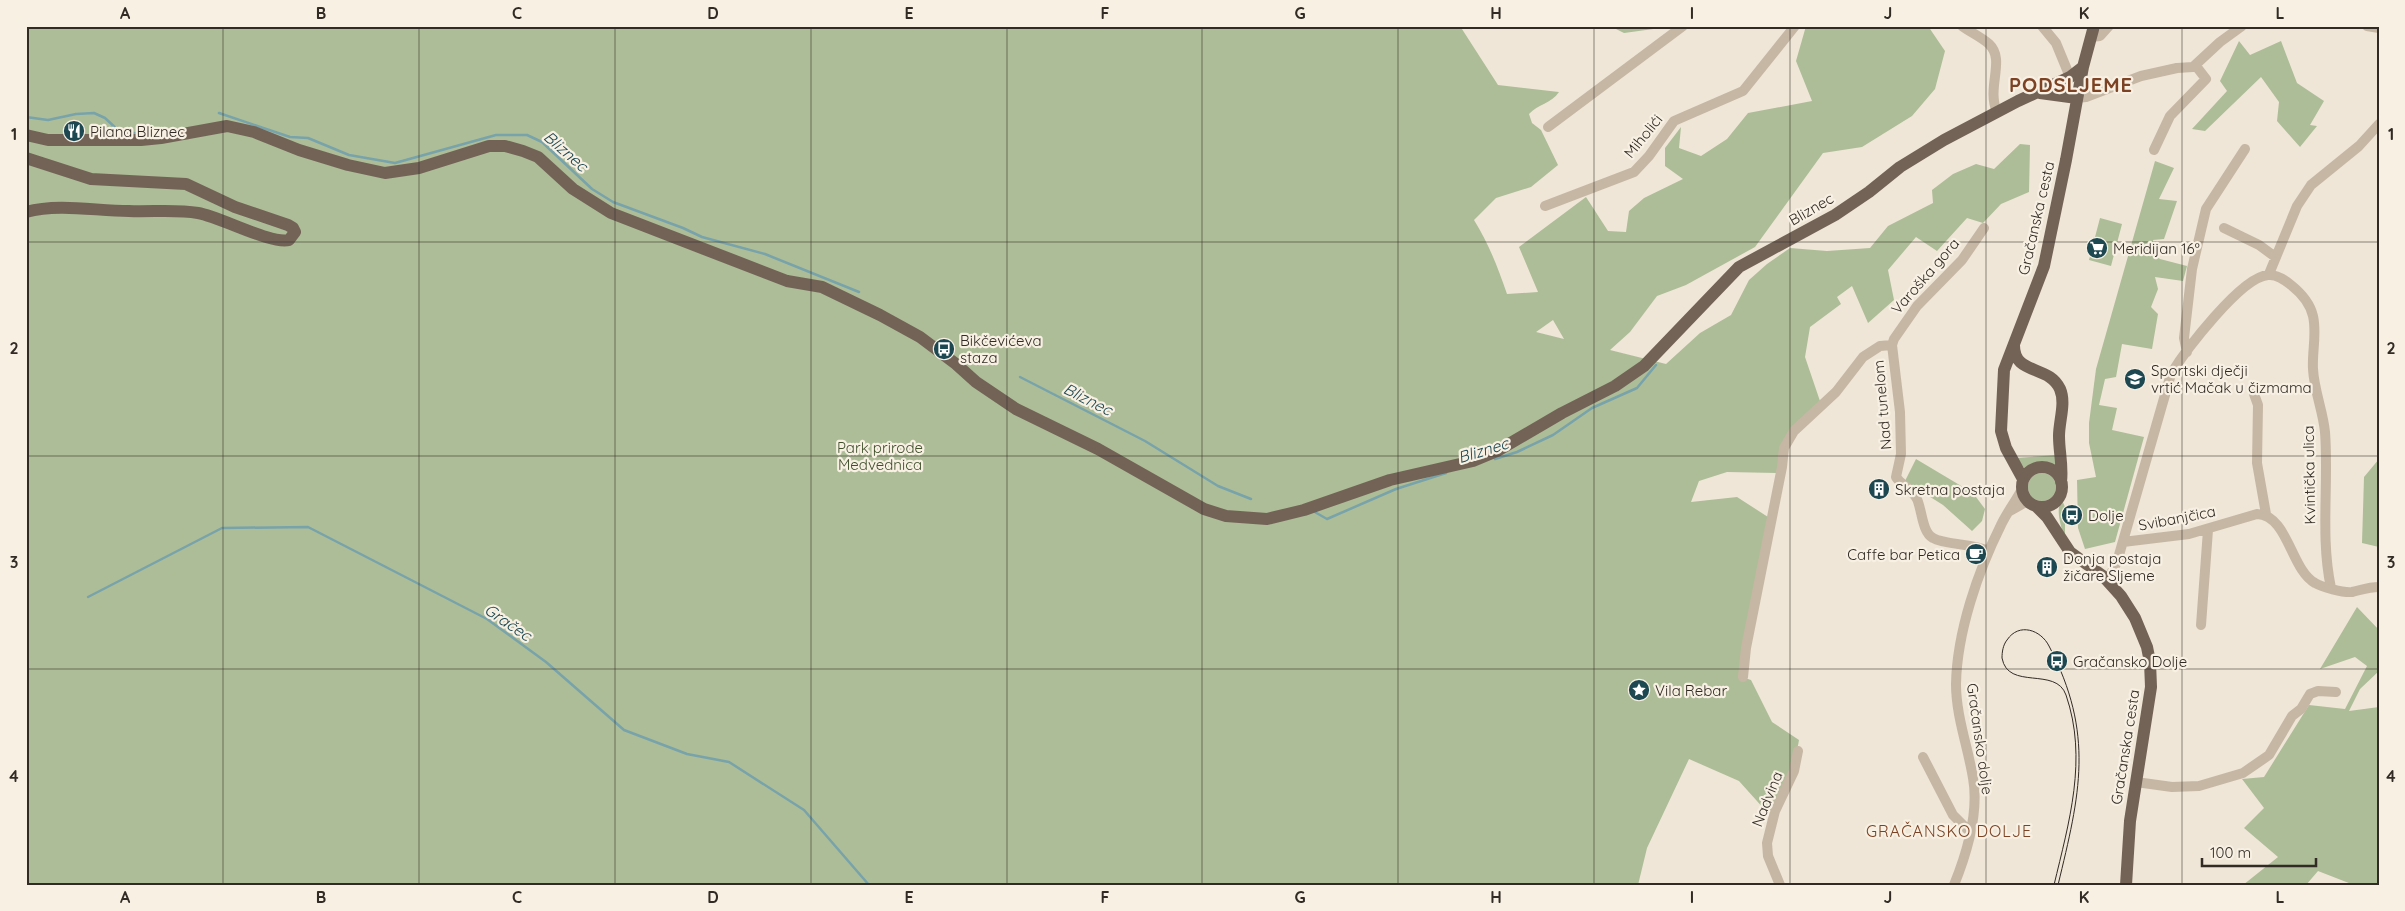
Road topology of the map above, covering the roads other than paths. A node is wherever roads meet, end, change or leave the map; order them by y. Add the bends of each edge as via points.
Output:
1 (1683, 26) edge
2 (1795, 26) edge
3 (1962, 26) edge
4 (2042, 26) edge
5 (2110, 26) edge
6 (2242, 26) edge
7 (2367, 26) edge
8 (2379, 28) edge
9 (2092, 32) edge
10 (2083, 66) junction
11 (2196, 66) junction
12 (2070, 77) junction
13 (2033, 95) junction
14 (2077, 98) junction
15 (1997, 112) junction
16 (2379, 124) edge
17 (1548, 126) dead end
18 (26, 135) edge
19 (2245, 148) dead end
20 (2154, 150) dead end
21 (26, 158) edge
22 (1545, 206) dead end
23 (26, 212) edge
24 (1984, 228) dead end
25 (2224, 228) dead end
26 (2274, 256) junction
27 (2269, 274) junction
28 (2014, 341) junction
29 (1892, 345) junction
30 (2187, 352) junction
31 (2023, 365) junction
32 (2004, 370) junction
33 (2254, 394) dead end
34 (2061, 482) junction
35 (2023, 484) junction
36 (2056, 500) junction
37 (2034, 504) junction
38 (2008, 513) junction
39 (2266, 514) junction
40 (2056, 529) junction
41 (2208, 530) junction
42 (2123, 542) junction
43 (1989, 552) junction
44 (2108, 581) junction
45 (2379, 587) edge
46 (2331, 588) junction
47 (2201, 625) dead end
48 (1743, 677) dead end
49 (2336, 692) dead end
50 (1798, 751) dead end
51 (1922, 757) dead end
52 (2136, 782) junction
53 (1970, 832) junction
54 (1780, 885) edge
55 (1954, 885) edge
56 (2126, 885) edge

1 - 17 street
2 - 22 street, Miholići via 1743,91 1674,121 1634,172
3 - 15 street via 1988,43 1997,57 1992,94
4 - 12 street via 2056,43
5 - 9 street via 2100,36
6 - 11 street
7 - 8 street
9 - 10 main road, Gračanska cesta
10 - 12 main road, Bliznec
10 - 14 main road, Gračanska cesta
11 - 14 street via 2141,76
11 - 20 street via 2206,79 2170,116
12 - 13 main road, Bliznec
13 - 14 main road, Bliznec via 2048,93
13 - 15 main road, Bliznec
14 - 28 main road, Gračanska cesta via 2044,266
15 - 18 main road, Bliznec via 1907,162 1835,215 1739,267 1644,366 1615,386 1473,461 1390,480 1304,510 1267,519 1226,516 1204,509 1098,449 1016,409 920,338 872,311 822,287 787,281 611,213 573,189 538,157 518,149 489,146 419,168 385,173 348,165 228,126 141,140 48,140
16 - 26 street via 2359,146 2311,185 2296,206
19 - 30 street via 2206,209 2192,269 2184,338
21 - 23 main road via 91,179 186,184 235,207 288,225 295,232 289,240 274,240 221,218 181,211 66,207
24 - 29 street, Varoška gora via 1962,260 1906,320
25 - 26 street
26 - 27 street
27 - 30 street via 2231,298
27 - 46 street, Kvintička ulica via 2296,289 2313,316 2313,370 2325,431 2325,543
28 - 31 main road via 2014,354
28 - 32 main road, Gračanska cesta
29 - 43 street, Nad tunelom via 1900,412 1901,454 1896,477 1916,497 1930,536 1946,542 1977,546
29 - 48 street, Nad tunelom via 1880,346 1863,357 1836,392 1799,426 1787,442 1782,455
30 - 42 street via 2171,374 2164,393
31 - 32 main road via 2010,364
31 - 34 main road via 2045,373 2060,388
32 - 35 main road, Gračanska cesta via 2001,431
33 - 39 street via 2258,405 2257,463
34 - 35 main road via 2056,472 2043,467 2032,469
34 - 36 main road via 2061,492
35 - 37 main road via 2024,495
35 - 38 street, Gračansko dolje
36 - 37 main road via 2044,506
36 - 40 main road, Gračanska cesta
37 - 38 street via 2018,505
37 - 40 main road, Gračanska cesta
38 - 43 street, Gračansko dolje
39 - 41 street, Svibanjčica
39 - 46 street via 2289,545 2306,577
40 - 44 main road, Gračanska cesta via 2070,552
41 - 42 street, Svibanjčica
41 - 47 street
42 - 44 street
43 - 53 street, Gračansko dolje via 1979,575 1957,674 1959,714 1975,788
44 - 52 main road, Gračanska cesta via 2136,618 2150,662 2150,696
45 - 46 street via 2350,592
49 - 52 street via 2310,694 2301,709 2292,716 2269,755 2243,773 2199,786 2172,787
50 - 54 street, Nadvina via 1794,771 1775,811 1767,842 1768,856
51 - 53 street via 1953,815
52 - 56 main road, Gračanska cesta via 2128,838
53 - 55 street, Gračansko dolje

